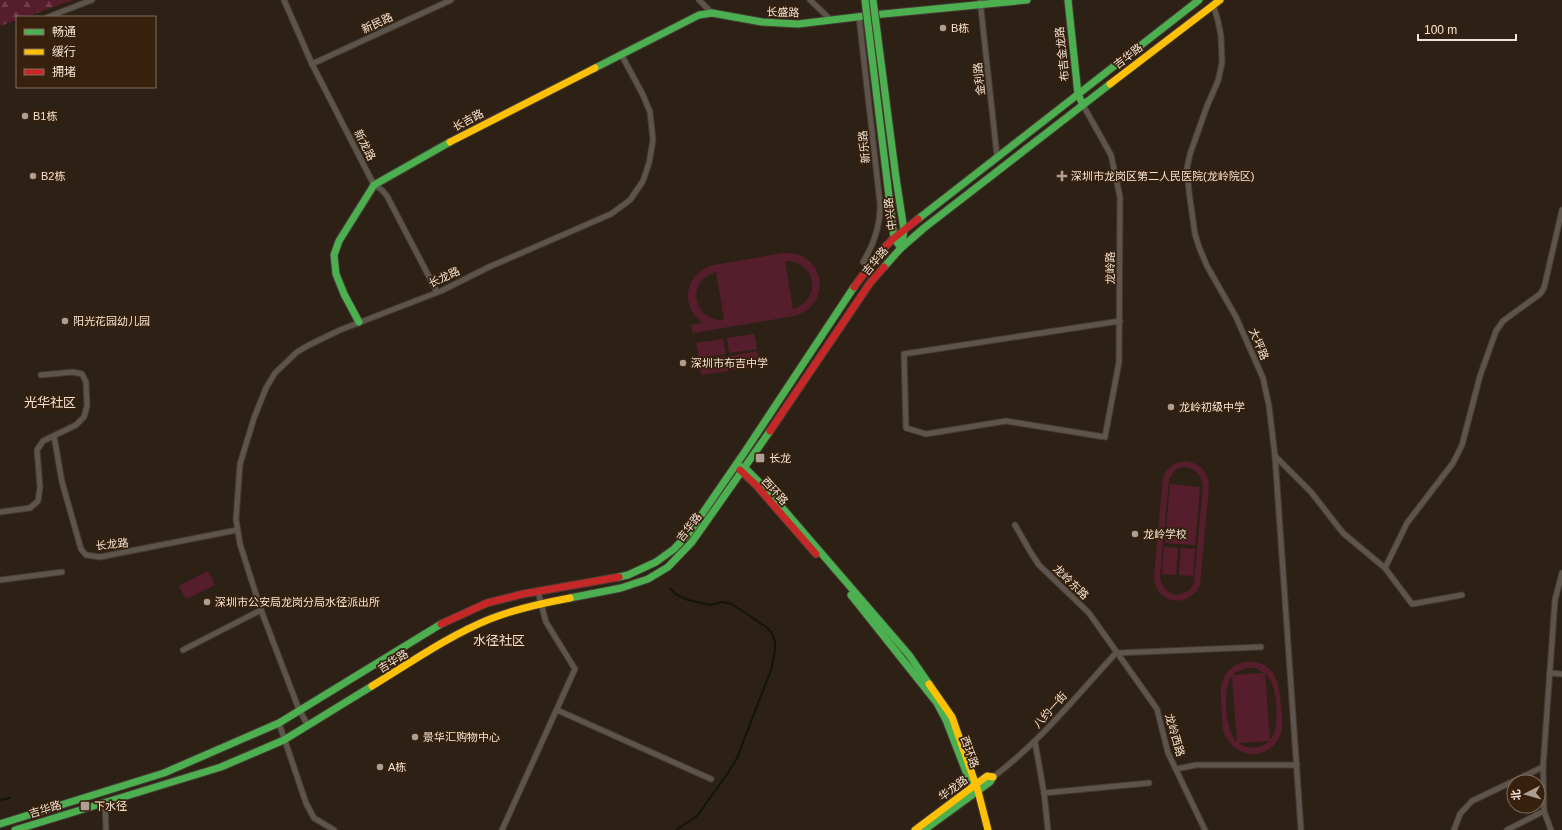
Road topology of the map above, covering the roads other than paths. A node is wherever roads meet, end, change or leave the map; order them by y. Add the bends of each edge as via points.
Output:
1 (92, 0) edge
2 (284, 0) edge
3 (451, 0) edge
4 (699, 0) edge
5 (810, 0) edge
6 (865, 0) edge
7 (872, 0) edge
8 (1026, 0) edge
9 (1068, 0) edge
10 (1199, 0) edge
11 (1220, 0) edge
12 (981, 2) edge
13 (1213, 4) junction
14 (712, 13) junction
15 (51, 16) edge
16 (870, 16) junction
17 (859, 17) junction
18 (831, 20) junction
19 (621, 54) junction
20 (312, 64) junction
21 (1078, 94) junction
22 (1084, 105) junction
23 (997, 156) junction
24 (374, 185) junction
25 (1562, 210) edge
26 (904, 230) junction
27 (894, 238) junction
28 (901, 248) junction
29 (869, 267) junction
30 (437, 292) junction
31 (1120, 321) junction
32 (359, 322) junction
33 (41, 375) dead end
34 (54, 436) junction
35 (1275, 456) junction
36 (736, 464) junction
37 (743, 470) junction
38 (0, 512) edge
39 (1015, 524) dead end
40 (237, 530) junction
41 (1384, 568) junction
42 (62, 572) dead end
43 (1562, 573) edge
44 (0, 580) edge
45 (538, 592) junction
46 (1462, 595) dead end
47 (540, 603) junction
48 (261, 610) junction
49 (1261, 648) dead end
50 (183, 650) dead end
51 (1116, 653) junction
52 (1550, 673) junction
53 (1562, 674) edge
54 (300, 710) junction
55 (557, 710) junction
56 (279, 723) junction
57 (308, 726) junction
58 (284, 740) junction
59 (1035, 742) junction
60 (1296, 765) junction
61 (1543, 767) junction
62 (1176, 769) junction
63 (1543, 774) edge
64 (993, 777) joint
65 (711, 779) dead end
66 (1149, 783) dead end
67 (974, 789) junction
68 (1044, 793) junction
69 (105, 802) junction
70 (1538, 814) edge
71 (1545, 814) edge
72 (0, 824) edge
73 (15, 830) edge
74 (106, 830) edge
75 (334, 830) edge
76 (502, 830) edge
77 (915, 830) edge
78 (924, 830) edge
79 (983, 830) edge
80 (988, 830) edge
81 (1048, 830) edge
82 (1205, 830) edge
83 (1301, 830) edge
84 (1454, 830) edge
85 (1507, 830) edge
86 (1551, 830) edge

1 - 15 street
2 - 20 street, 新龙路
3 - 20 street, 新民路
4 - 14 street
5 - 18 street
6 - 16 street
6 - 27 main road, 中兴路, bridge
7 - 16 street
7 - 26 main road, 中兴路, bridge
8 - 12 main road, 长盛路
9 - 21 main road, 布吉金龙路
10 - 21 main road, 吉华路
11 - 13 main road, 吉华路
12 - 16 main road, 长盛路
12 - 23 street, 金利路
13 - 22 main road, 吉华路
13 - 35 street, 大坪路 via 1221,36 1222,63 1187,168 1194,227 1207,266 1236,317 1262,378 1270,406
14 - 18 main road, 长盛路 via 762,22 798,24
14 - 19 main road, 长吉路 via 698,15
16 - 17 main road, 长盛路
17 - 18 main road, 长盛路
17 - 29 street, 新乐路 via 880,204 876,236 862,262
19 - 24 main road, 长吉路 via 470,131
19 - 30 street, 长龙路 via 650,112 654,140 643,181 630,200 611,214
20 - 24 street, 新龙路
21 - 22 main road, 布吉金龙路
21 - 23 main road, 吉华路
22 - 28 main road, 吉华路
22 - 31 street, 龙岭路 via 1111,155 1120,197
23 - 26 main road, 吉华路
24 - 30 street, 新龙路 via 388,196
24 - 32 main road, 长吉路 via 339,241 334,255 336,274
25 - 41 street via 1544,288 1540,294 1503,321 1496,332 1480,376 1462,445 1453,463 1408,523
26 - 27 main road, 吉华路
26 - 28 main road, 中兴路
27 - 28 main road, 中兴路
27 - 29 main road, 吉华路
28 - 37 main road, 吉华路 via 870,283
29 - 36 main road, 吉华路
30 - 32 street, 长龙路
31 - 31 street, 龙岭路 via 904,354 906,428 926,434 1006,421 1105,438 1119,362
32 - 40 street, 长龙路 via 297,352 275,373 266,388 240,464
33 - 34 street via 73,372 82,374 86,382 87,406 84,418
34 - 38 street via 43,441 37,450 40,487 38,501 30,508
34 - 40 street, 长龙路 via 62,482 86,555 100,557
35 - 41 street via 1311,492 1343,534
35 - 60 street, 大坪路
36 - 37 main road, 西环路
36 - 45 main road, 吉华路 via 689,533 674,549 656,562 628,575
37 - 47 main road, 吉华路 via 692,542 668,567 648,579 621,588
37 - 67 main road, 西环路 via 851,595 936,703 946,720
39 - 51 street, 龙岭东路 via 1039,565 1089,613
40 - 48 street, 长龙路
41 - 46 street via 1412,604
42 - 44 street
43 - 52 street via 1555,600
45 - 47 street
45 - 54 main road, 吉华路 via 487,603 440,625
47 - 55 street via 546,622 575,669
47 - 57 main road, 吉华路 via 490,619 455,636
48 - 50 street
48 - 54 street, 长龙路
49 - 51 street
51 - 59 street, 八约一街
51 - 62 street, 龙岭西路 via 1157,709 1166,746
52 - 53 street
52 - 61 street
54 - 56 main road, 吉华路
54 - 57 street, 长龙路
55 - 65 street
55 - 76 street
56 - 58 street
56 - 72 main road, 吉华路 via 164,773
57 - 58 main road, 吉华路
58 - 69 main road, 吉华路 via 221,767
58 - 75 street via 311,813 314,818
59 - 64 street, 八约一街
59 - 68 street
60 - 62 street via 1196,765
60 - 83 street, 大坪路
61 - 63 street
61 - 84 street via 1472,801 1460,814
62 - 82 street, 龙岭西路
64 - 67 main road, 华龙路 via 990,782
66 - 68 street
67 - 77 main road, 华龙路
67 - 78 main road, 华龙路
67 - 79 main road, 西环路
67 - 80 main road, 西环路
68 - 81 street
69 - 73 main road, 吉华路
69 - 74 street
70 - 85 street
71 - 86 street

